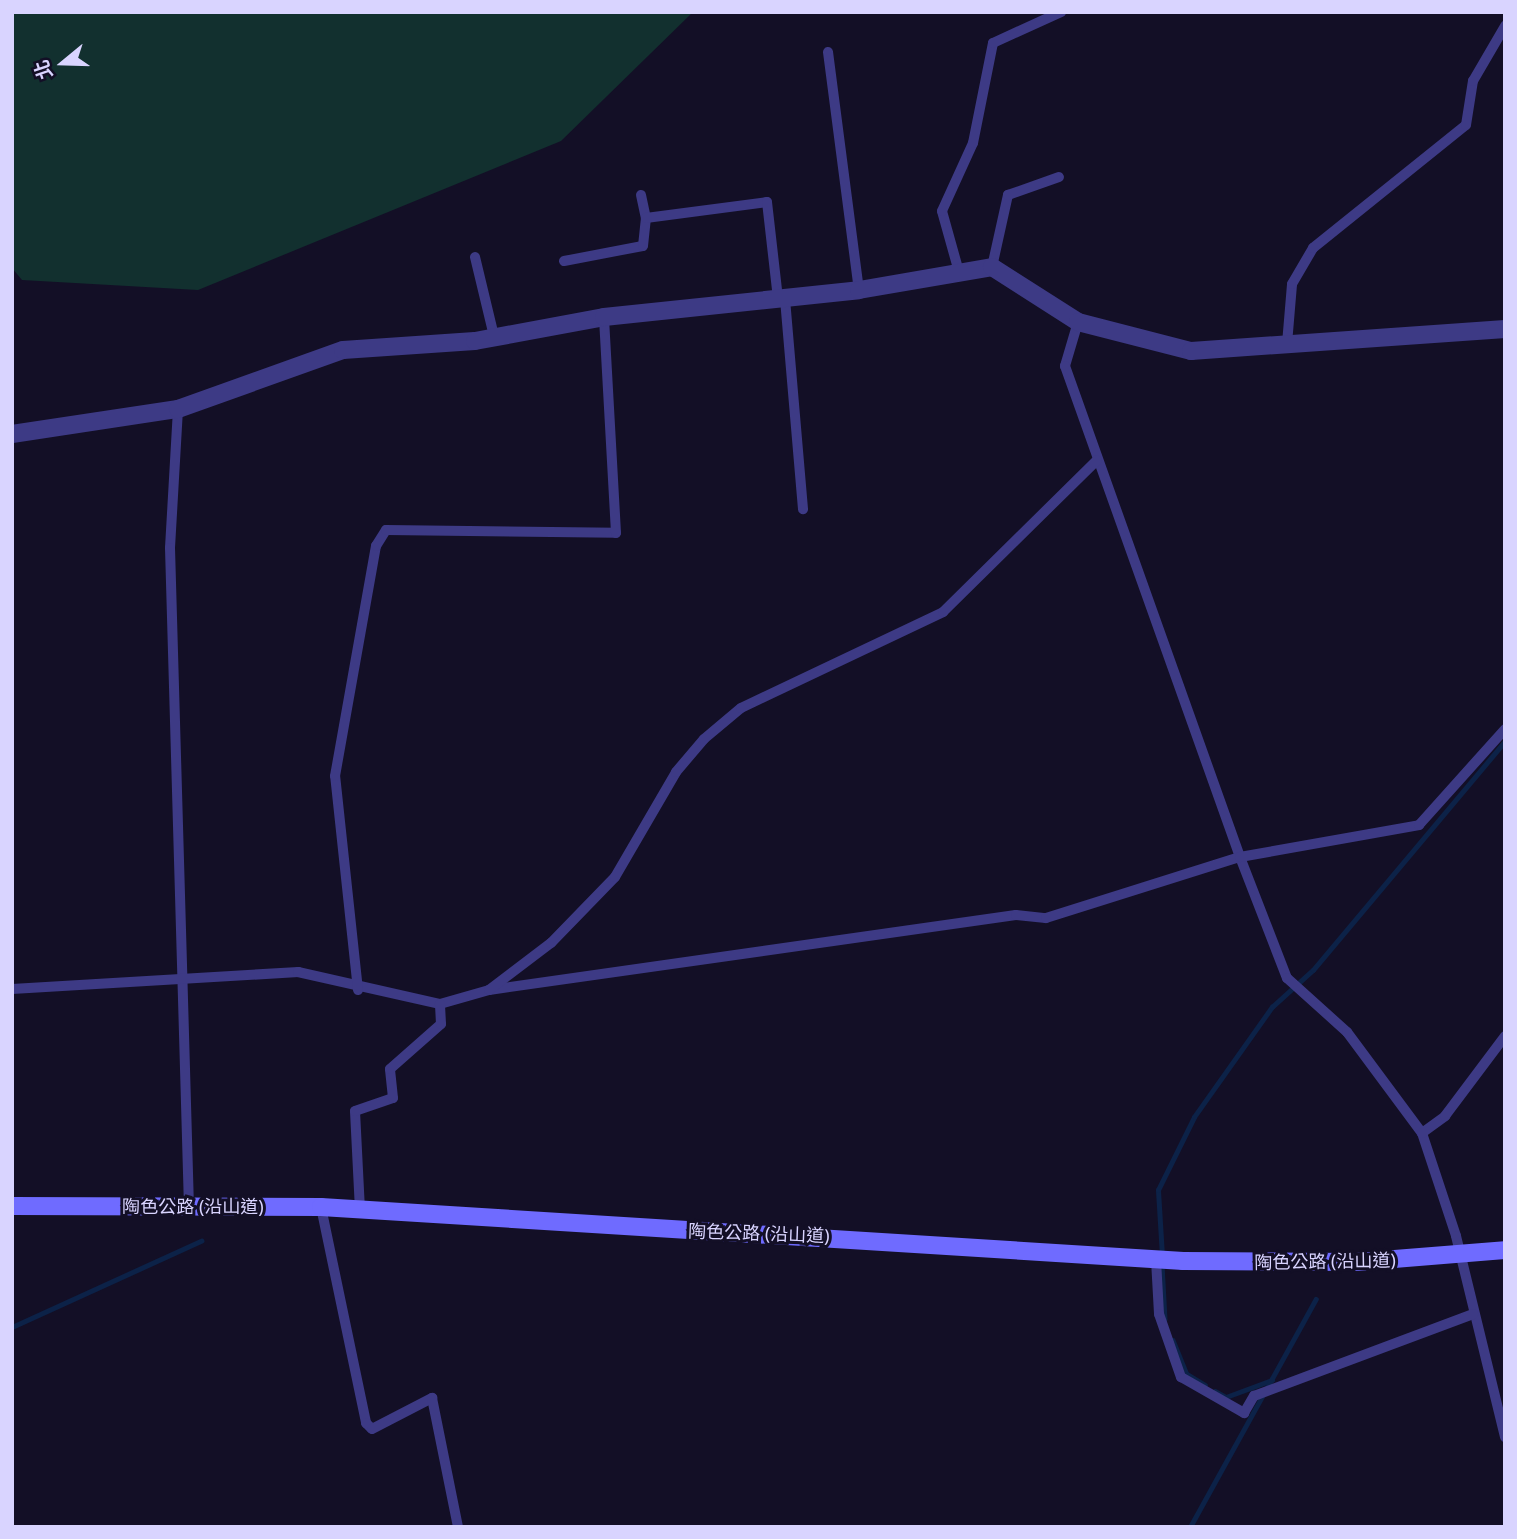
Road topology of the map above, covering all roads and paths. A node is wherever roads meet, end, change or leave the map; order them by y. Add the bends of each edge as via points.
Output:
1 (1061, 12) edge
2 (1504, 31) edge
3 (828, 52) dead end
4 (1059, 177) dead end
5 (641, 195) dead end
6 (646, 218) junction
7 (475, 257) dead end
8 (564, 261) dead end
9 (992, 267) junction
10 (959, 272) junction
11 (859, 290) junction
12 (782, 299) junction
13 (604, 317) junction
14 (1078, 322) junction
15 (1505, 329) edge
16 (494, 337) junction
17 (1287, 344) junction
18 (178, 409) junction
19 (12, 434) edge
20 (1097, 460) junction
21 (803, 509) dead end
22 (1505, 729) edge
23 (1240, 858) junction
24 (182, 977) junction
25 (12, 989) edge
26 (358, 990) junction
27 (489, 990) junction
28 (440, 1004) junction
29 (1505, 1036) edge
30 (1422, 1133) junction
31 (12, 1206) edge
32 (189, 1206) junction
33 (321, 1207) junction
34 (360, 1210) junction
35 (1505, 1250) edge
36 (1461, 1256) junction
37 (1156, 1260) junction
38 (1473, 1314) junction
39 (1505, 1437) edge
40 (458, 1527) edge

1 - 10 lane via 993,43 973,143 942,211
2 - 17 lane via 1473,81 1466,125 1313,248 1292,284
3 - 11 lane
4 - 9 lane via 1008,195
5 - 6 lane
6 - 8 lane via 643,246
6 - 12 lane via 767,202
7 - 16 lane
9 - 10 street
9 - 14 street
10 - 11 street
11 - 12 street
12 - 13 street
12 - 21 lane
13 - 16 street
13 - 26 lane via 616,533 386,530 376,546 335,776
14 - 17 street via 1191,351
14 - 20 lane via 1065,366
15 - 17 street
16 - 18 street via 344,350
18 - 19 street
18 - 24 lane via 170,548
20 - 23 lane
20 - 27 lane via 943,612 741,708 704,739 676,772 615,877 551,943
22 - 23 lane via 1419,825
23 - 27 lane via 1046,918 1016,915
23 - 30 lane via 1287,978 1305,1000 1347,1032
24 - 25 lane
24 - 26 lane via 298,972
24 - 32 lane
26 - 28 lane
27 - 28 lane
28 - 34 lane via 441,1024 390,1069 393,1098 355,1111
29 - 30 lane via 1445,1116
30 - 36 lane
31 - 32 main road, 陶色公路 (沿山道)
32 - 33 main road, 陶色公路 (沿山道)
33 - 34 main road, 陶色公路 (沿山道)
33 - 40 lane via 366,1423 372,1429 432,1398
34 - 37 main road, 陶色公路 (沿山道)
35 - 36 main road, 陶色公路 (沿山道)
36 - 37 main road, 陶色公路 (沿山道)
36 - 38 lane
37 - 38 lane via 1159,1314 1181,1377 1244,1413 1254,1396
38 - 39 lane

